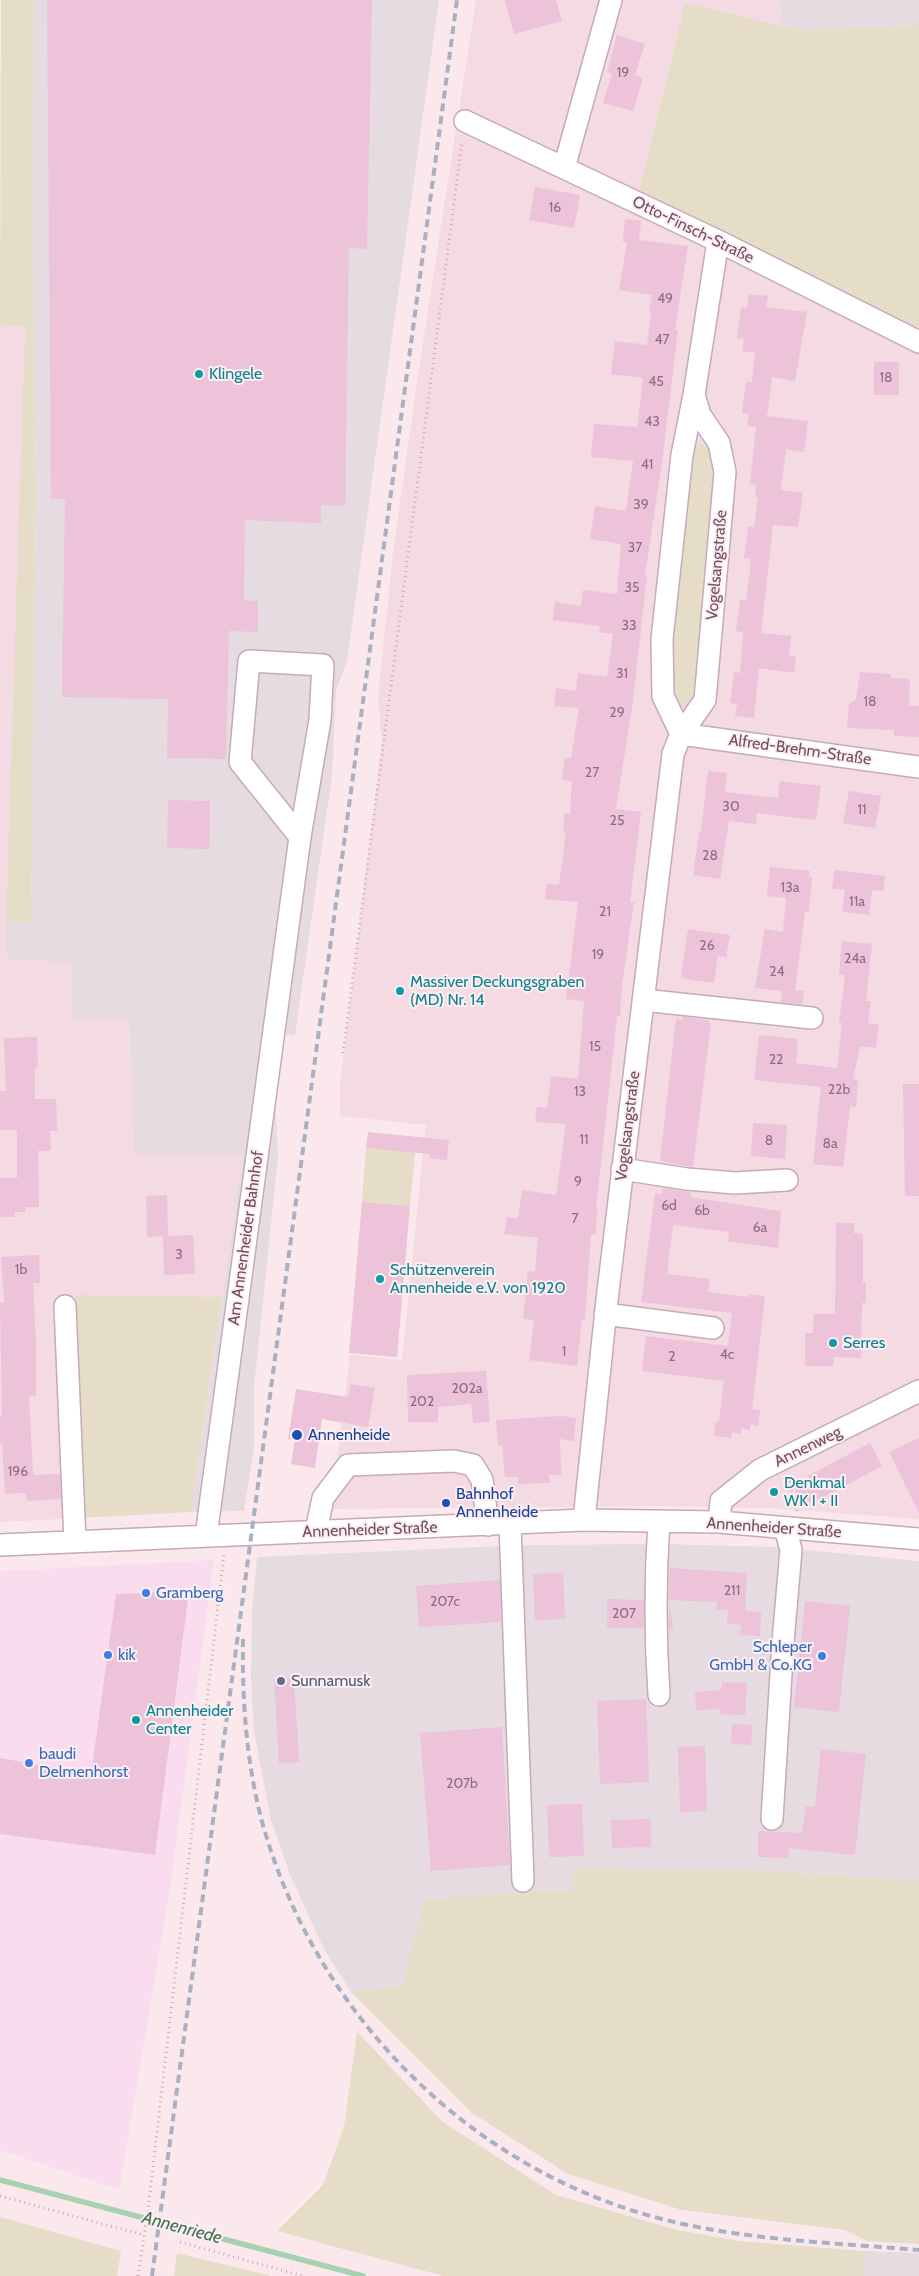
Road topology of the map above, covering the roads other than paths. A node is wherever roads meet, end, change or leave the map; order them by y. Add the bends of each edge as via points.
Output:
1 (612, 0) edge
2 (465, 121) road end
3 (564, 168) junction
4 (718, 241) junction
5 (919, 342) edge
6 (694, 395) junction
7 (681, 734) junction
8 (919, 767) edge
9 (300, 837) junction
10 (643, 1000) junction
11 (812, 1018) dead end
12 (622, 1170) junction
13 (787, 1180) dead end
14 (65, 1306) dead end
15 (605, 1314) junction
16 (713, 1328) dead end
17 (919, 1392) edge
18 (584, 1520) junction
19 (659, 1521) junction
20 (719, 1522) junction
21 (510, 1524) junction
22 (488, 1525) junction
23 (790, 1528) junction
24 (316, 1531) junction
25 (206, 1536) junction
26 (919, 1539) edge
27 (75, 1542) junction
28 (0, 1545) edge
29 (659, 1695) dead end
30 (772, 1818) dead end
31 (523, 1881) dead end

1 - 3 street
2 - 3 street, Otto-Finsch-Straße
3 - 4 street, Otto-Finsch-Straße
4 - 5 street, Otto-Finsch-Straße
4 - 6 street, Vogelsangstraße
6 - 7 street, Vogelsangstraße via 682,455 662,639 663,696
6 - 7 street, Vogelsangstraße via 700,415 719,443 725,472 705,700
7 - 8 street, Alfred-Brehm-Straße
7 - 10 street, Vogelsangstraße via 673,754
9 - 9 street, Am Annenheider Bahnhof via 320,720 323,665 249,661 240,762
9 - 25 street, Am Annenheider Bahnhof
10 - 11 street
10 - 12 street, Vogelsangstraße
12 - 13 street via 736,1183
12 - 15 street, Vogelsangstraße
14 - 27 street
15 - 16 street
15 - 18 street, Vogelsangstraße
17 - 20 street, Annenweg via 760,1470 721,1502
18 - 19 street, Annenheider Straße
18 - 21 street, Annenheider Straße
19 - 20 street, Annenheider Straße
19 - 29 street via 655,1618
20 - 23 street, Annenheider Straße
21 - 22 street, Annenheider Straße
21 - 31 street
22 - 24 street, Annenheider Straße
22 - 24 street via 482,1480 473,1465 454,1460 348,1465 324,1498
23 - 26 street, Annenheider Straße
23 - 30 street
24 - 25 street, Annenheider Straße
25 - 27 street, Annenheider Straße
27 - 28 street, Annenheider Straße

